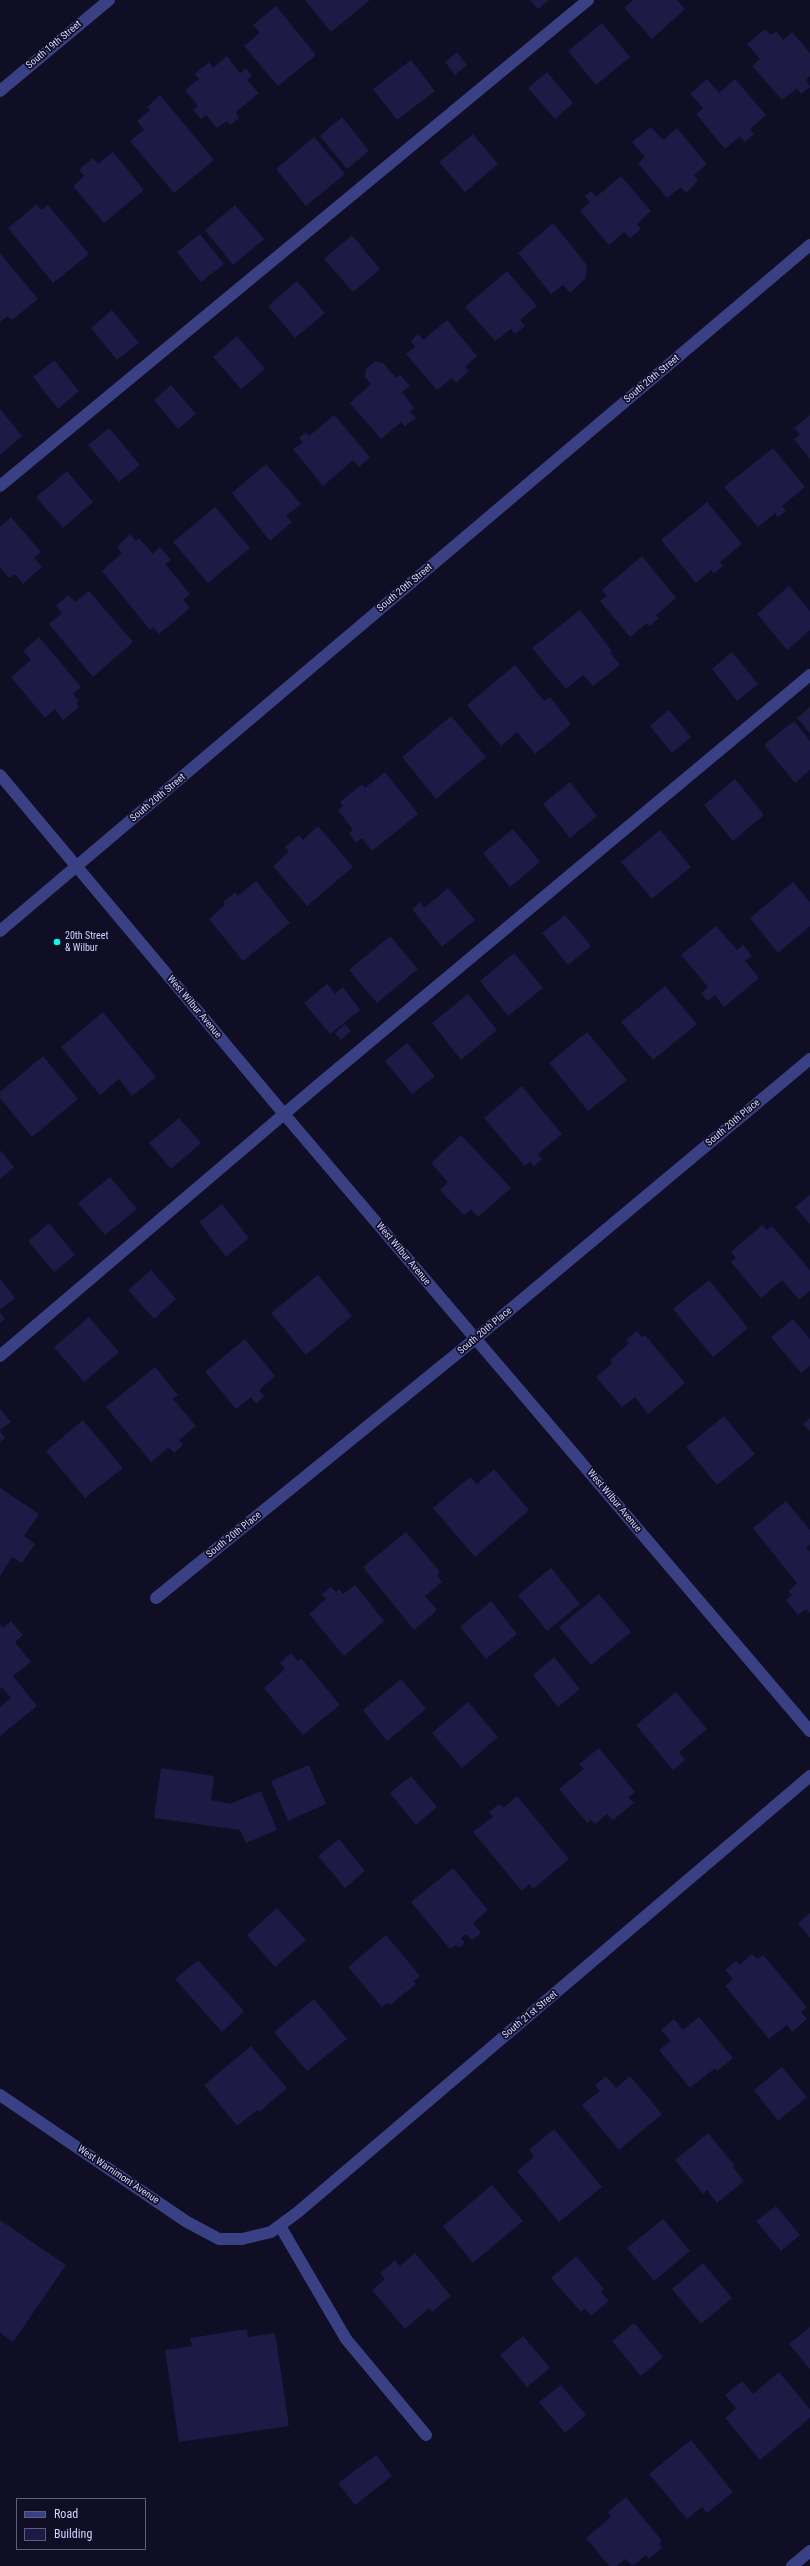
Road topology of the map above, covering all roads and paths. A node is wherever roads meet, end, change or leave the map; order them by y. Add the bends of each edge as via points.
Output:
1 (109, 0) edge
2 (588, 0) edge
3 (0, 90) edge
4 (810, 245) edge
5 (0, 486) edge
6 (810, 675) edge
7 (0, 775) edge
8 (76, 868) junction
9 (0, 931) edge
10 (810, 1059) edge
11 (284, 1114) junction
12 (475, 1339) junction
13 (0, 1356) edge
14 (156, 1598) dead end
15 (810, 1731) edge
16 (810, 1776) edge
17 (0, 2095) edge
18 (280, 2226) junction
19 (242, 2239) joint
20 (426, 2435) dead end
21 (810, 2551) edge
22 (792, 2566) edge

1 - 3 street, South 19th Street
2 - 5 street
4 - 8 street, South 20th Street
6 - 11 street
7 - 8 street, West Wilbur Avenue
8 - 9 street, South 20th Street
8 - 11 street, West Wilbur Avenue
10 - 12 street, South 20th Place
11 - 12 street, West Wilbur Avenue
11 - 13 street
12 - 14 street, South 20th Place
12 - 15 street, West Wilbur Avenue
16 - 18 street, South 21st Street
17 - 19 street, West Warnimont Avenue via 187,2222 219,2239
18 - 19 street, South 21st Street via 271,2232
18 - 20 street via 346,2339
21 - 22 street

